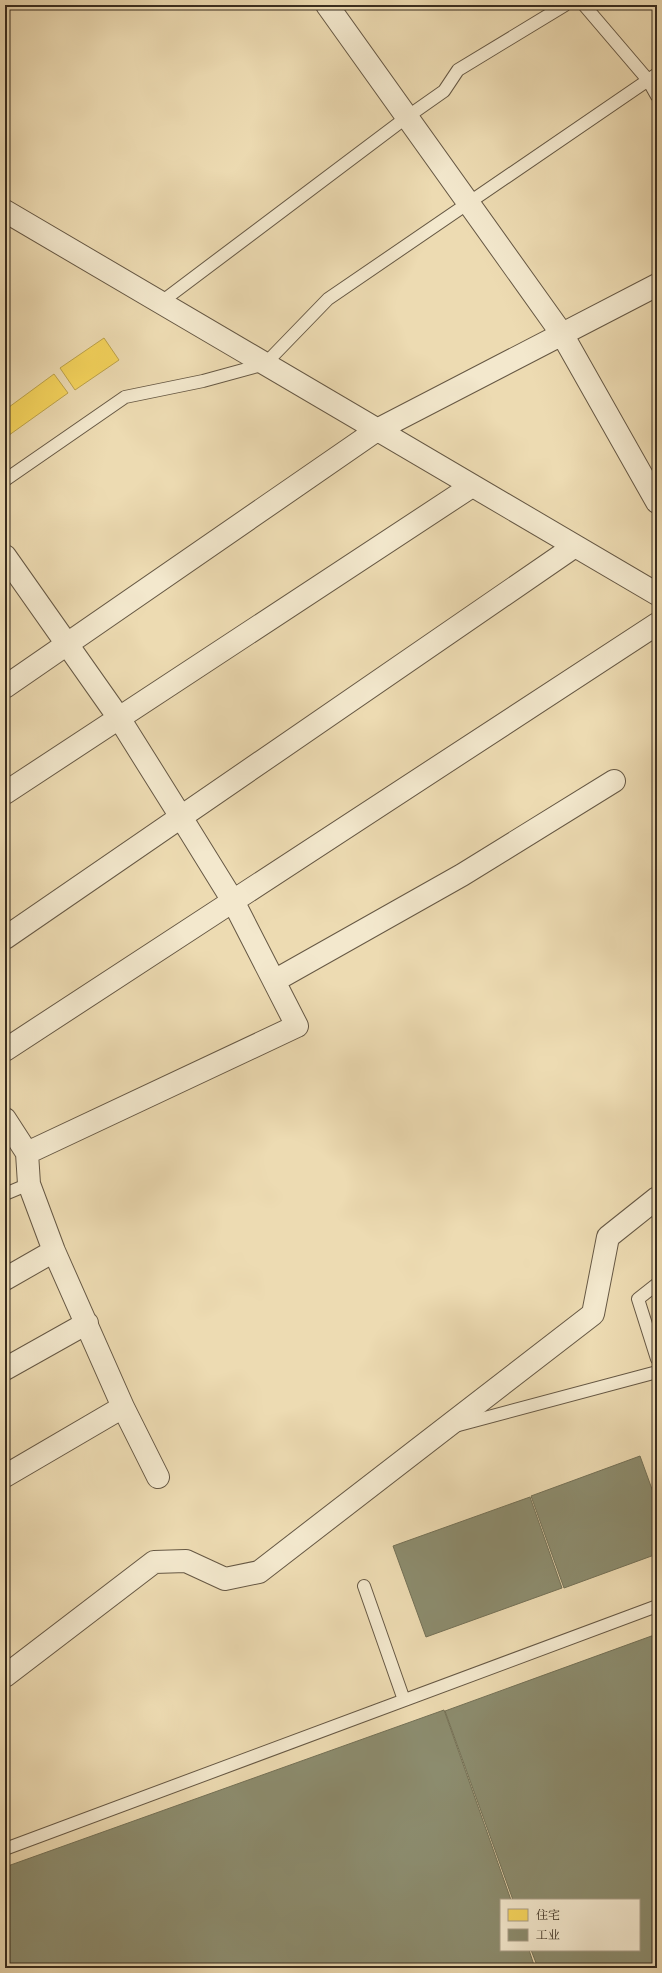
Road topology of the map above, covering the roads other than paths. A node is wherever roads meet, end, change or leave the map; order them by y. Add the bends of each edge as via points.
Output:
1 (327, 5) edge
2 (565, 5) edge
3 (584, 5) edge
4 (653, 77) edge
5 (657, 96) edge
6 (407, 117) junction
7 (468, 202) junction
8 (5, 211) edge
9 (657, 285) edge
10 (160, 303) junction
11 (562, 334) junction
12 (265, 364) junction
13 (377, 430) junction
14 (5, 480) edge
15 (472, 486) junction
16 (657, 502) edge
17 (574, 546) junction
18 (5, 556) edge
19 (657, 594) edge
20 (657, 624) edge
21 (66, 645) junction
22 (5, 687) edge
23 (118, 718) junction
24 (614, 781) dead end
25 (5, 793) edge
26 (181, 817) junction
27 (233, 901) junction
28 (5, 938) edge
29 (274, 981) junction
30 (5, 1050) edge
31 (5, 1119) edge
32 (27, 1153) junction
33 (29, 1184) junction
34 (5, 1194) edge
35 (657, 1198) edge
36 (54, 1251) junction
37 (5, 1279) edge
38 (657, 1284) edge
39 (87, 1323) junction
40 (657, 1359) edge
41 (5, 1369) edge
42 (657, 1372) edge
43 (123, 1407) junction
44 (443, 1430) junction
45 (5, 1476) edge
46 (158, 1477) dead end
47 (364, 1586) dead end
48 (657, 1606) edge
49 (5, 1676) edge
50 (404, 1700) junction
51 (5, 1849) edge

1 - 6 street
2 - 6 lane via 458,70 444,91
3 - 4 lane
4 - 5 lane
4 - 7 lane
6 - 7 street
6 - 10 lane
7 - 11 street
7 - 12 lane via 328,299
8 - 10 street
9 - 11 street
10 - 12 street
11 - 13 street
11 - 16 street
12 - 13 street
12 - 14 lane via 125,398
13 - 15 street
13 - 21 street
15 - 17 street
15 - 23 street
17 - 19 street
17 - 26 street
18 - 21 street
20 - 27 street
21 - 22 street
21 - 23 street
23 - 25 street
23 - 26 street
24 - 29 street via 462,875
26 - 27 street
26 - 28 street
27 - 29 street
27 - 30 street
29 - 32 street via 297,1026
31 - 32 street
32 - 33 street
33 - 34 lane
33 - 36 street
35 - 44 street via 608,1236 593,1314
36 - 37 street
36 - 39 street
38 - 40 lane via 638,1300
39 - 41 street
39 - 43 street
42 - 44 lane
43 - 45 street
43 - 46 street
44 - 49 street via 259,1572 225,1579 186,1561 154,1562
47 - 50 lane
48 - 50 lane
50 - 51 lane

